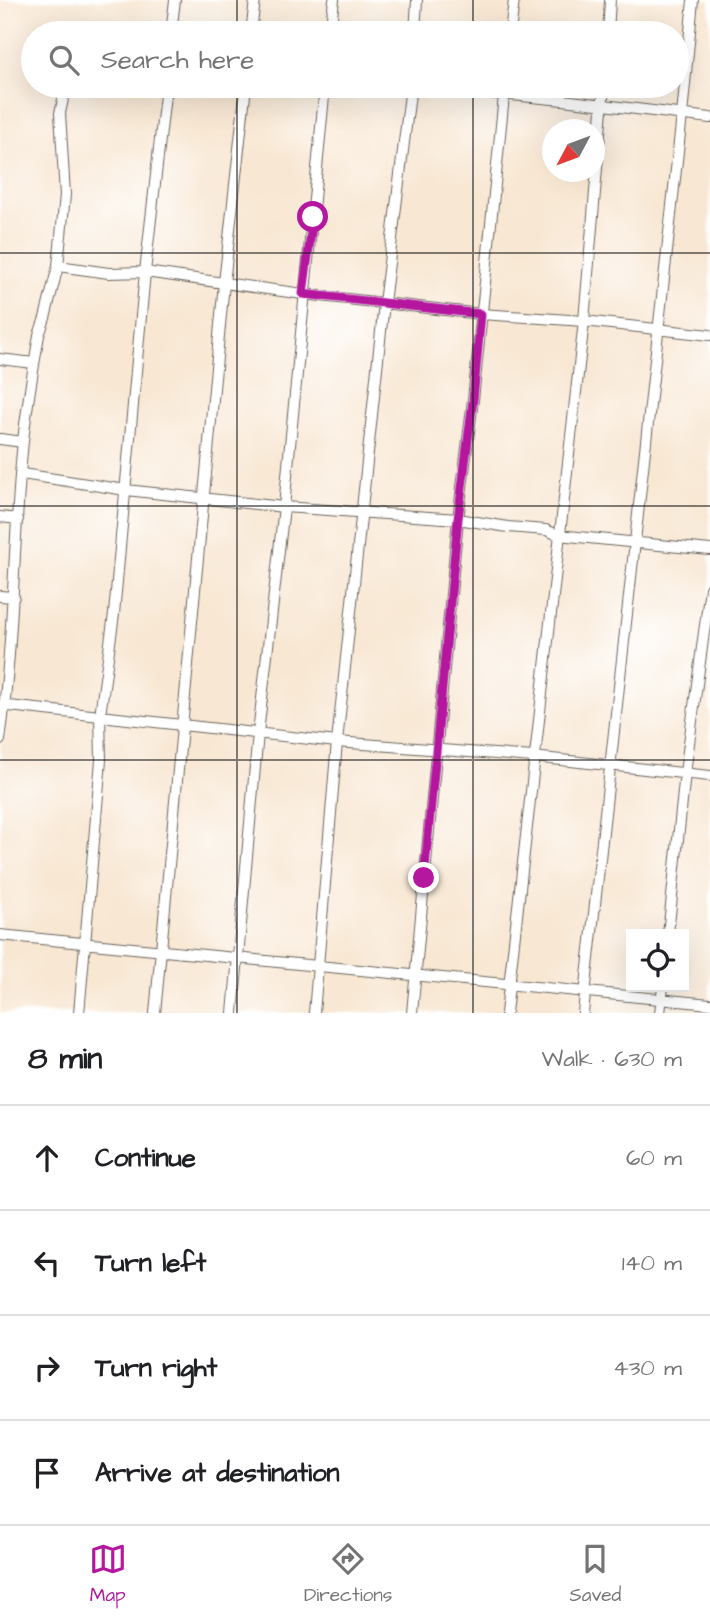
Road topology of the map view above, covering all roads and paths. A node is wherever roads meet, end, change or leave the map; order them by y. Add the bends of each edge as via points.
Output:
1 (175, 0) edge
2 (255, 0) edge
3 (334, 0) edge
4 (417, 0) edge
5 (513, 0) edge
6 (610, 0) edge
7 (693, 0) edge
8 (172, 21) edge
9 (252, 21) edge
10 (332, 21) edge
11 (416, 21) edge
12 (511, 21) edge
13 (609, 21) edge
14 (689, 42) edge
15 (63, 98) edge
16 (165, 98) edge
17 (245, 98) edge
18 (324, 98) edge
19 (411, 98) edge
20 (503, 98) edge
21 (554, 98) edge
22 (603, 98) edge
23 (684, 98) edge
24 (603, 106) junction
25 (682, 115) junction
26 (710, 118) edge
27 (58, 266) junction
28 (145, 272) junction
29 (224, 283) junction
30 (303, 294) junction
31 (384, 303) junction
32 (481, 314) junction
33 (584, 320) junction
34 (659, 328) junction
35 (710, 335) edge
36 (0, 359) edge
37 (34, 363) junction
38 (0, 439) edge
39 (23, 442) junction
40 (22, 474) junction
41 (126, 490) junction
42 (204, 498) junction
43 (284, 507) junction
44 (363, 511) junction
45 (0, 517) edge
46 (18, 519) junction
47 (458, 519) junction
48 (558, 535) junction
49 (634, 544) junction
50 (710, 550) edge
51 (710, 588) edge
52 (0, 596) edge
53 (15, 597) junction
54 (3, 705) edge
55 (100, 715) junction
56 (183, 724) junction
57 (258, 733) junction
58 (0, 740) edge
59 (337, 742) junction
60 (435, 751) junction
61 (533, 757) junction
62 (610, 765) junction
63 (685, 773) junction
64 (710, 776) edge
65 (669, 929) edge
66 (0, 934) edge
67 (86, 943) junction
68 (161, 950) junction
69 (238, 958) junction
70 (318, 967) junction
71 (415, 977) junction
72 (509, 984) junction
73 (586, 992) junction
74 (662, 992) edge
75 (661, 999) junction
76 (710, 1004) edge
77 (79, 1013) edge
78 (155, 1013) edge
79 (233, 1013) edge
80 (314, 1013) edge
81 (412, 1013) edge
82 (506, 1013) edge
83 (583, 1013) edge
84 (660, 1013) edge

1 - 8 street
2 - 9 street
3 - 10 street
4 - 11 street
5 - 12 street
6 - 13 street
7 - 14 street
15 - 27 street via 60,113 65,195
16 - 28 street
17 - 29 street
18 - 30 street
19 - 31 street
20 - 32 street
21 - 24 street
22 - 24 street
23 - 25 street
24 - 25 street
24 - 33 street
25 - 26 street
25 - 34 street
27 - 28 street
27 - 37 street
28 - 29 street
28 - 41 street
29 - 30 street
29 - 42 street
30 - 31 street
30 - 43 street
31 - 32 street
31 - 44 street
32 - 33 street
32 - 47 street
33 - 34 street
33 - 48 street
34 - 35 street
34 - 49 street
36 - 37 street
37 - 39 street
38 - 39 street
39 - 40 street
40 - 41 street
40 - 46 street
41 - 42 street
41 - 55 street
42 - 43 street
42 - 56 street
43 - 44 street
43 - 57 street
44 - 47 street
44 - 59 street
45 - 46 street
46 - 53 street
47 - 48 street
47 - 60 street
48 - 49 street
48 - 61 street
49 - 50 street
49 - 62 street
51 - 63 street
52 - 53 street
53 - 54 street
54 - 55 street
54 - 58 street
55 - 56 street
55 - 67 street via 101,760
56 - 57 street
56 - 68 street
57 - 59 street
57 - 69 street
59 - 60 street
59 - 70 street
60 - 61 street
60 - 71 street
61 - 62 street
61 - 72 street
62 - 63 street
62 - 73 street
63 - 64 street
63 - 65 street
66 - 67 street
67 - 68 street
67 - 77 street
68 - 69 street
68 - 78 street
69 - 70 street
69 - 79 street
70 - 71 street
70 - 80 street
71 - 72 street
71 - 81 street
72 - 73 street
72 - 82 street
73 - 75 street
73 - 83 street
74 - 75 street
75 - 76 street
75 - 84 street

